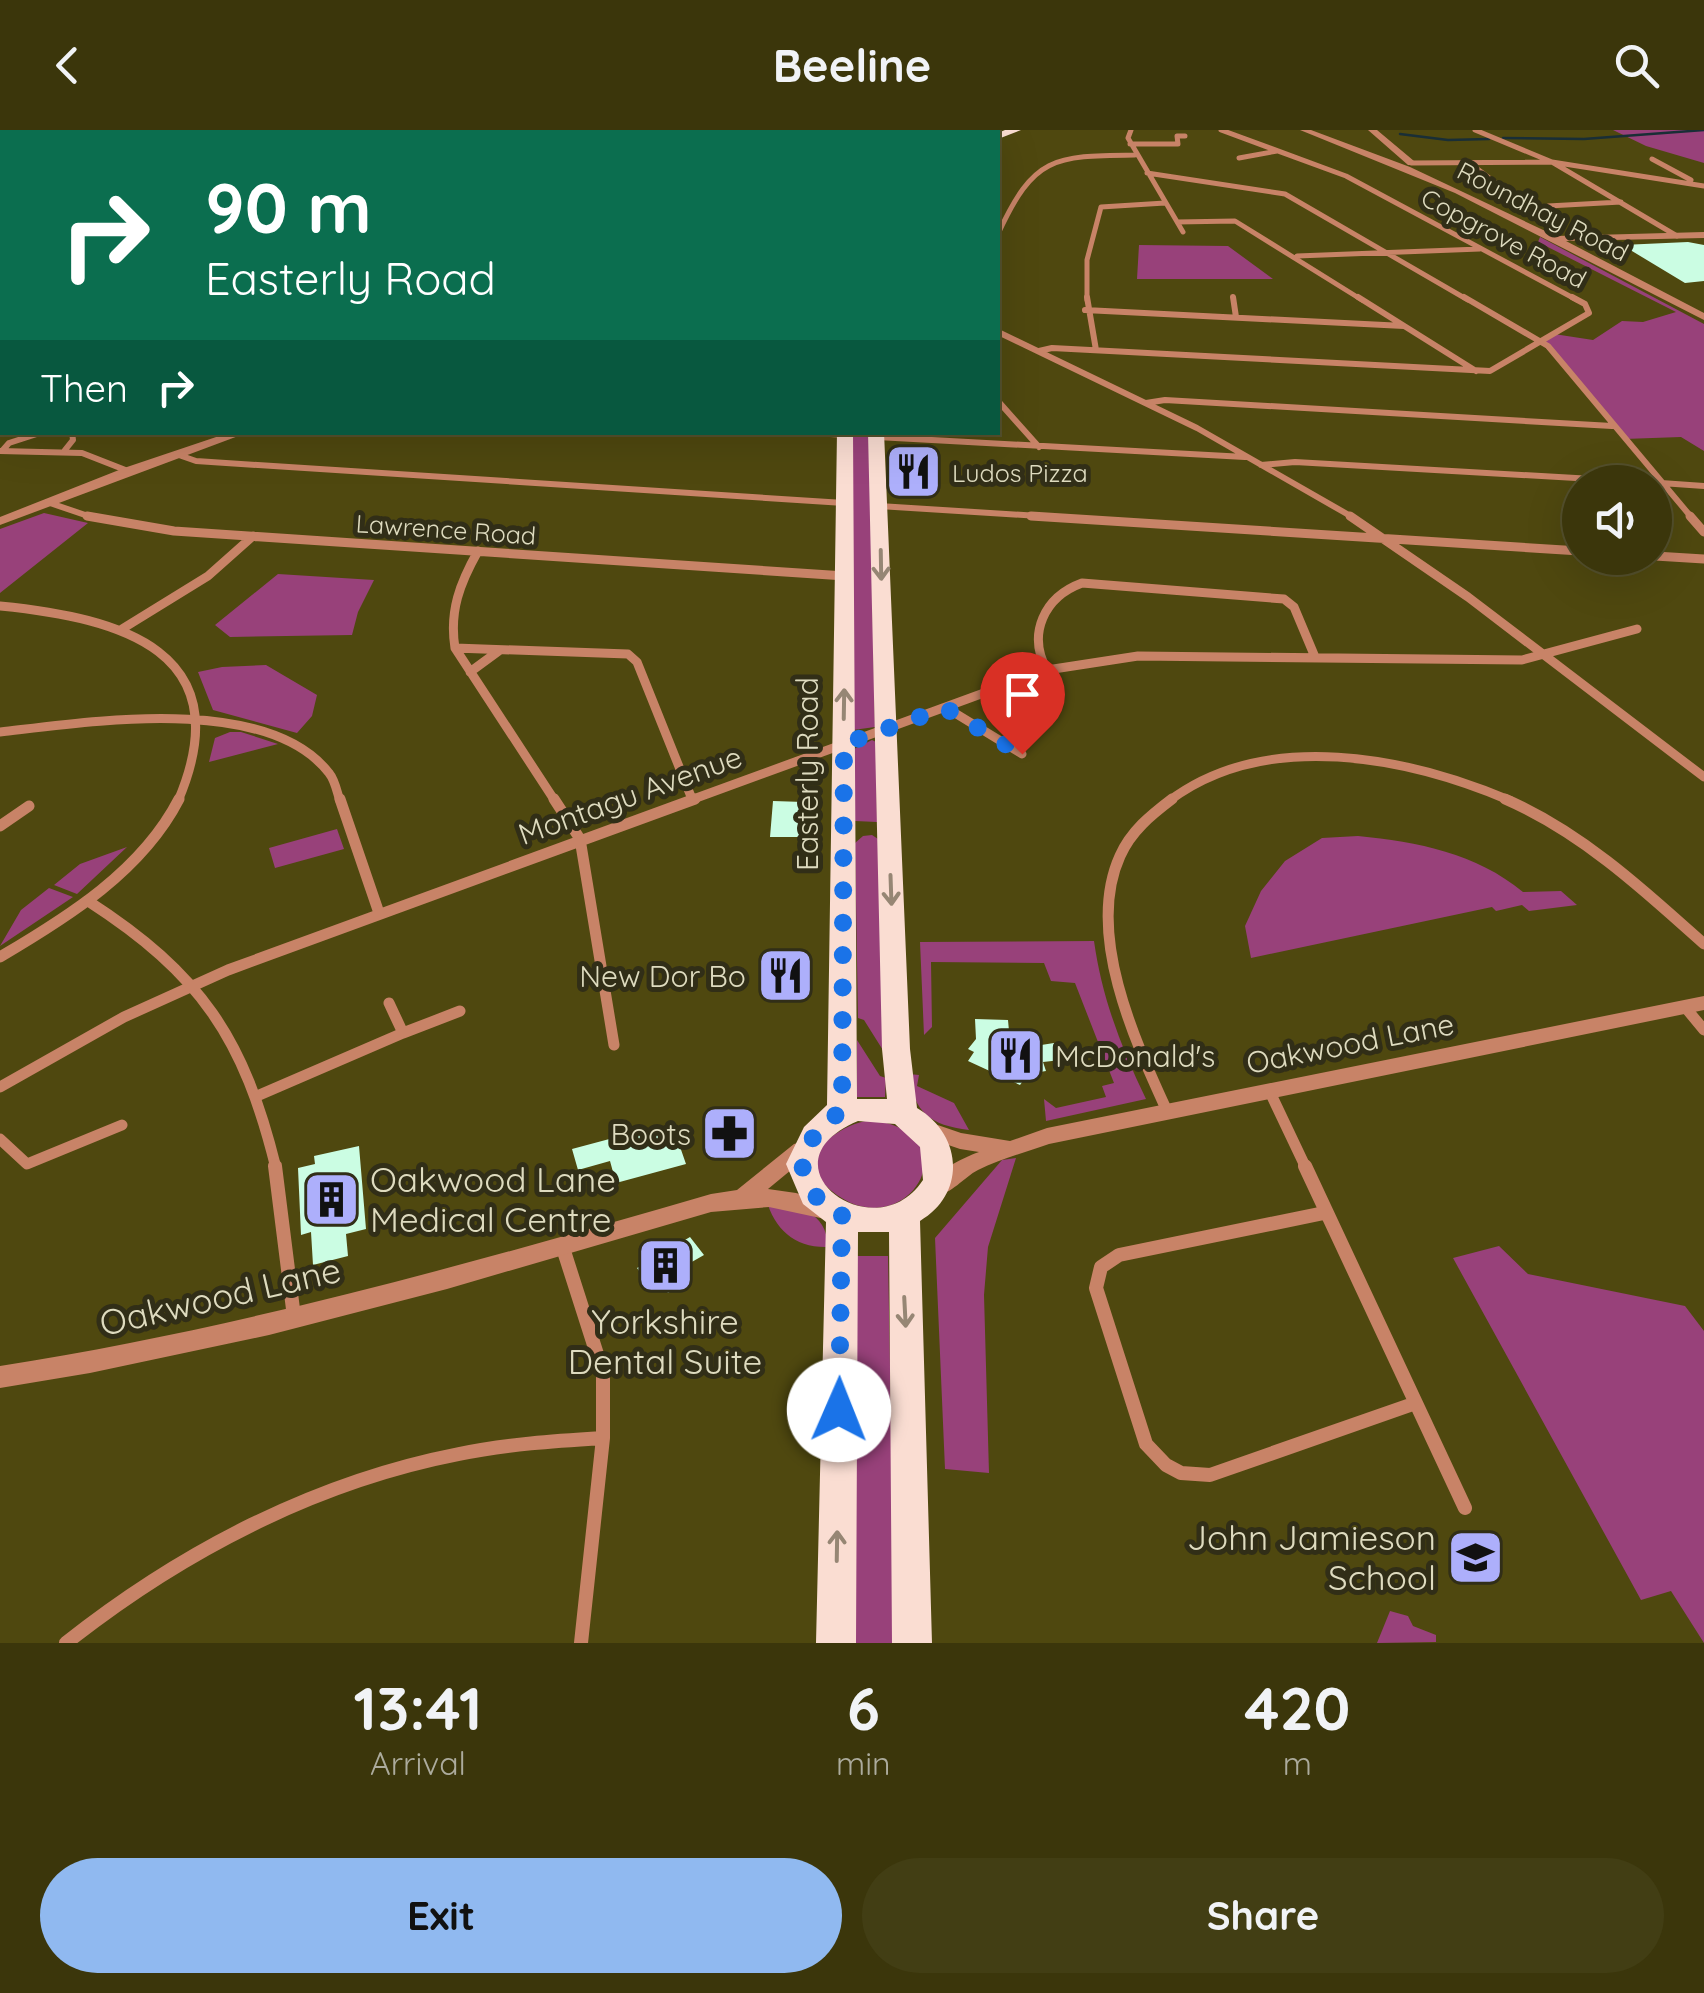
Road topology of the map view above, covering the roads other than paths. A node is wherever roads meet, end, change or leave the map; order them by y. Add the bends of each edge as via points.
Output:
1 (1130, 130) edge
2 (1221, 130) edge
3 (1304, 130) edge
4 (1372, 130) edge
5 (1475, 130) edge
6 (1341, 131) edge
7 (1315, 134) junction
8 (1185, 136) dead end
9 (1130, 144) junction
10 (1278, 150) junction
11 (1135, 155) junction
12 (1238, 158) dead end
13 (1652, 159) dead end
14 (1467, 161) junction
15 (1552, 162) junction
16 (1410, 163) junction
17 (1147, 173) junction
18 (1703, 186) edge
19 (1505, 190) dead end
20 (1620, 202) junction
21 (1165, 203) junction
22 (1548, 206) dead end
23 (1177, 222) junction
24 (1000, 230) edge
25 (1183, 232) dead end
26 (1704, 235) edge
27 (1677, 236) junction
28 (1558, 238) junction
29 (1482, 249) junction
30 (1389, 252) junction
31 (1296, 256) junction
32 (1233, 298) dead end
33 (1085, 310) junction
34 (1704, 317) edge
35 (1236, 318) junction
36 (1406, 326) junction
37 (1000, 333) edge
38 (1540, 342) junction
39 (1096, 350) junction
40 (1039, 351) junction
41 (1477, 371) junction
42 (1000, 403) edge
43 (1146, 403) junction
44 (1612, 426) junction
45 (34, 435) edge
46 (72, 435) edge
47 (235, 435) edge
48 (845, 435) edge
49 (876, 435) edge
50 (1039, 448) junction
51 (65, 450) junction
52 (1, 451) edge
53 (176, 454) junction
54 (1246, 456) junction
55 (1261, 465) junction
56 (1643, 465) edge
57 (128, 470) junction
58 (1562, 477) edge
59 (1672, 484) edge
60 (1704, 486) edge
61 (1672, 498) edge
62 (47, 502) junction
63 (844, 503) junction
64 (880, 506) junction
65 (0, 520) edge
66 (1704, 532) edge
67 (253, 536) junction
68 (1386, 539) junction
69 (1562, 550) edge
70 (478, 551) junction
71 (1672, 557) edge
72 (1704, 558) edge
73 (846, 576) junction
74 (0, 606) edge
75 (122, 628) junction
76 (1637, 630) dead end
77 (455, 648) junction
78 (501, 650) junction
79 (1545, 656) junction
80 (1314, 657) junction
81 (1047, 670) junction
82 (470, 672) junction
83 (945, 708) junction
84 (198, 720) junction
85 (885, 730) junction
86 (0, 732) edge
87 (844, 744) junction
88 (1022, 754) dead end
89 (1704, 777) edge
90 (692, 800) junction
91 (28, 806) dead end
92 (0, 826) edge
93 (888, 828) junction
94 (844, 829) junction
95 (580, 840) junction
96 (88, 901) junction
97 (379, 913) junction
98 (1704, 944) edge
99 (0, 957) edge
100 (192, 985) junction
101 (389, 1004) dead end
102 (1694, 1005) edge
103 (460, 1011) dead end
104 (1704, 1030) edge
105 (403, 1033) junction
106 (614, 1044) dead end
107 (0, 1087) edge
108 (1268, 1089) junction
109 (257, 1096) junction
110 (1167, 1111) junction
111 (838, 1116) junction
112 (911, 1121) junction
113 (122, 1125) dead end
114 (0, 1138) edge
115 (808, 1143) junction
116 (1008, 1147) junction
117 (935, 1188) junction
118 (744, 1197) junction
119 (1324, 1213) junction
120 (839, 1214) junction
121 (904, 1214) junction
122 (562, 1245) junction
123 (294, 1318) junction
124 (0, 1377) edge
125 (1413, 1404) junction
126 (603, 1438) junction
127 (1465, 1508) dead end
128 (66, 1643) edge
129 (581, 1643) edge
130 (836, 1643) edge
131 (912, 1643) edge

1 - 9 street
2 - 10 street, Copgrove Road
3 - 7 street
4 - 16 street, Roundhay Road
5 - 15 street
6 - 7 street
7 - 16 street
8 - 9 street via 1177,136 1178,144
9 - 11 street
10 - 12 street
10 - 29 street, Copgrove Road via 1346,176
11 - 17 street
11 - 24 street via 1049,160 1023,188
13 - 18 street
14 - 15 street
14 - 16 street
14 - 19 street
15 - 18 street
15 - 20 street
16 - 28 street, Roundhay Road
17 - 21 street
17 - 30 street via 1285,194
20 - 22 street
20 - 27 street
21 - 23 street
21 - 33 street via 1101,207 1087,254
23 - 25 street
23 - 31 street via 1235,221
26 - 27 street
27 - 28 street
28 - 34 street, Roundhay Road
29 - 30 street
29 - 38 street, Copgrove Road via 1589,309
30 - 31 street
30 - 38 street
31 - 36 street
32 - 35 street
33 - 35 street
33 - 39 street
35 - 36 street
36 - 41 street
37 - 40 street
38 - 41 street
38 - 44 street
39 - 40 street
39 - 41 street
40 - 43 street
42 - 50 street
43 - 44 street
43 - 54 street
44 - 56 street
45 - 52 street
46 - 51 street
47 - 53 street
48 - 63 main road, Easterly Road
49 - 50 street
49 - 64 main road
50 - 54 street
51 - 52 street
51 - 57 street
53 - 57 street
53 - 63 street via 196,461
54 - 55 street
55 - 58 street
55 - 68 street
57 - 62 street
59 - 60 street
61 - 66 street
62 - 65 street
62 - 67 street, Lawrence Road via 120,524
63 - 73 main road, Easterly Road
64 - 68 street
64 -> 85 main road
67 - 70 street, Lawrence Road
67 - 75 street via 228,563
68 - 69 street
68 - 79 street
70 - 73 street, Lawrence Road
70 - 77 street via 454,600
71 - 72 street
87 -> 73 main road, Easterly Road
74 - 75 street
75 - 84 street via 182,676
76 - 79 street, Montagu Avenue
77 - 78 street
77 - 82 street
78 - 82 street
78 - 90 street via 612,650 634,657
79 - 80 street, Montagu Avenue
79 - 89 street
80 - 81 street, Montagu Avenue via 1138,656
80 - 81 street via 1292,604 1279,597 1082,583 1064,591 1038,626 1035,648
81 - 83 street, Montagu Avenue
82 - 95 street
83 - 85 street, Montagu Avenue
83 - 88 street
84 - 86 street
84 - 96 street via 192,769 180,797 155,836
84 - 97 street via 269,732 320,760 338,789
85 - 87 street, Montagu Avenue
85 - 93 main road
87 - 90 street, Montagu Avenue
87 - 94 main road, Easterly Road
90 - 95 street, Montagu Avenue
91 - 92 street
93 - 94 main road
93 -> 112 main road via 898,1069
94 - 111 main road, Easterly Road
95 - 97 street, Montagu Avenue
95 - 106 street
96 - 99 street
96 - 100 street via 140,936
97 - 100 street, Montagu Avenue
98 - 110 street via 1625,871 1491,792 1385,762 1337,758 1287,759 1199,781 1134,831 1115,868 1111,904 1116,987
100 - 107 street, Montagu Avenue
100 - 109 street via 245,1062
101 - 105 street
102 - 104 street
102 - 108 street, Oakwood Lane
103 - 105 street
105 - 109 street
108 - 110 street, Oakwood Lane
108 - 119 street
109 - 123 street via 279,1171
110 - 116 street, Oakwood Lane
111 - 112 main road via 858,1110
111 - 115 main road
112 - 116 street, Oakwood Lane via 960,1141
112 - 117 main road via 934,1140 940,1155
113 - 114 street via 27,1164
115 - 118 street, Oakwood Lane
115 - 120 main road via 801,1164 810,1190
116 - 117 street, Oakwood Lane
117 - 121 main road
118 - 120 street, Oakwood Lane via 784,1197
118 - 122 street, Oakwood Lane
119 - 125 street
119 - 125 street via 1119,1254 1101,1267 1096,1288 1146,1444 1180,1474 1210,1475
120 - 121 main road via 858,1220
130 -> 120 main road
121 -> 131 main road
122 - 123 street, Oakwood Lane
122 - 126 street via 604,1373
123 - 124 street, Oakwood Lane
125 - 127 street
126 - 128 street via 498,1447 368,1478 221,1542 158,1577
126 - 129 street

